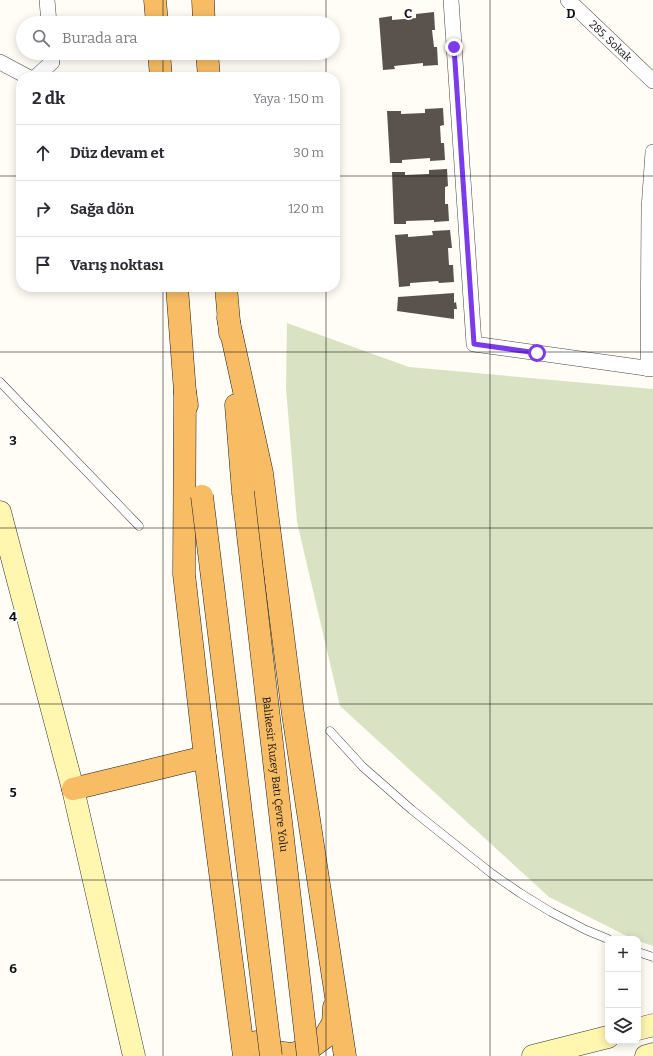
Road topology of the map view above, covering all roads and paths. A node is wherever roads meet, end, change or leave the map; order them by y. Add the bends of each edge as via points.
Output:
1 (47, 0) edge
2 (155, 0) edge
3 (203, 0) edge
4 (451, 0) edge
5 (568, 0) edge
6 (48, 16) edge
7 (156, 16) edge
8 (204, 16) edge
9 (50, 60) edge
10 (160, 60) edge
11 (208, 60) edge
12 (0, 62) edge
13 (19, 72) edge
14 (40, 72) edge
15 (161, 72) edge
16 (209, 72) edge
17 (653, 81) edge
18 (653, 152) edge
19 (177, 292) edge
20 (226, 292) edge
21 (228, 318) junction
22 (650, 369) edge
23 (0, 382) edge
24 (185, 392) junction
25 (0, 512) edge
26 (139, 526) dead end
27 (330, 731) dead end
28 (205, 757) junction
29 (73, 789) junction
30 (605, 938) edge
31 (641, 953) edge
32 (653, 957) edge
33 (335, 989) junction
34 (238, 1014) junction
35 (653, 1025) edge
36 (641, 1028) edge
37 (605, 1038) edge
38 (653, 1054) edge
39 (134, 1056) edge
40 (244, 1056) edge
41 (271, 1056) edge
42 (308, 1056) edge
43 (345, 1056) edge
44 (534, 1056) edge
45 (646, 1056) edge

1 - 6 street
2 - 7 highway
3 - 8 highway
4 - 22 street via 474,344
5 - 17 street, 285. Sokak
9 - 14 street
10 - 15 highway
11 - 16 highway
12 - 13 street
18 - 22 street via 649,209
19 - 24 highway
20 - 21 highway
21 - 33 highway via 262,473 293,714
21 - 42 highway, Balıkesir Kuzey Batı Çevre Yolu, bridge via 242,492
23 - 26 lane
24 - 28 highway via 184,574
24 - 41 highway, bridge via 202,496
25 - 29 main road
27 - 30 lane via 363,767 491,874 551,912
28 - 29 highway
28 - 34 highway
29 - 39 main road
31 - 32 lane
33 - 34 highway via 333,1023 324,1038 309,1049 292,1054 274,1052 258,1045 248,1034
33 - 43 highway
34 - 40 highway
35 - 36 main road
37 - 44 main road
38 - 45 main road

